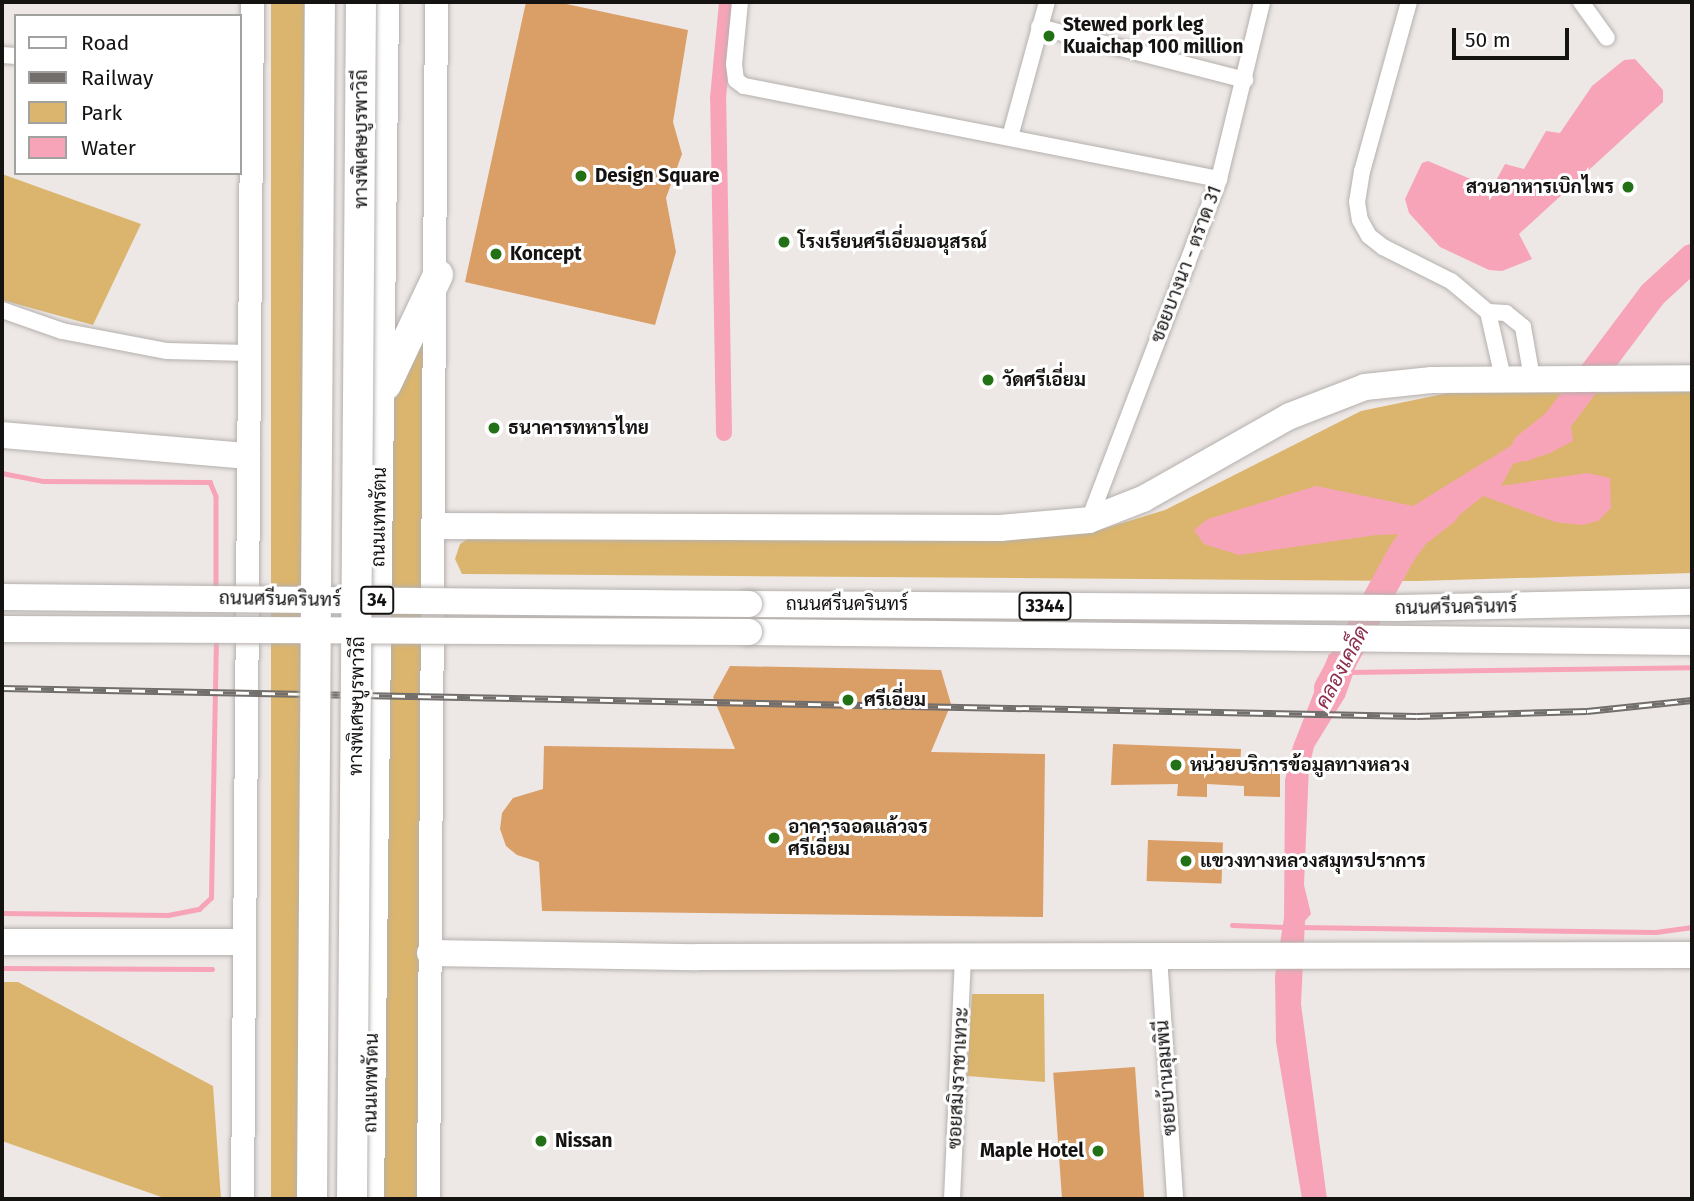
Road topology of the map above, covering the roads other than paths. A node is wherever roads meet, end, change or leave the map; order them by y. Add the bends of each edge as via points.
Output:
1 (252, 2) edge
2 (313, 2) edge
3 (320, 2) edge
4 (335, 2) edge
5 (361, 2) edge
6 (384, 2) edge
7 (436, 2) edge
8 (740, 2) edge
9 (1047, 2) edge
10 (1262, 2) edge
11 (1409, 2) edge
12 (1581, 2) edge
13 (1039, 27) junction
14 (1607, 38) dead end
15 (1245, 80) junction
16 (246, 107) edge
17 (1010, 137) junction
18 (1219, 179) junction
19 (438, 275) junction
20 (2, 310) edge
21 (1488, 312) junction
22 (248, 353) junction
23 (1503, 378) junction
24 (1532, 378) junction
25 (1692, 378) edge
26 (382, 393) junction
27 (2, 435) edge
28 (247, 456) junction
29 (1089, 520) junction
30 (435, 526) junction
31 (2, 597) edge
32 (1692, 601) edge
33 (2, 629) edge
34 (1692, 642) edge
35 (2, 942) edge
36 (242, 942) junction
37 (430, 953) junction
38 (1692, 955) edge
39 (1159, 956) junction
40 (963, 957) junction
41 (242, 1199) edge
42 (301, 1199) edge
43 (312, 1199) edge
44 (327, 1199) edge
45 (352, 1199) edge
46 (369, 1199) edge
47 (428, 1199) edge
48 (952, 1199) edge
49 (1175, 1199) edge

1 - 16 main road
2 - 42 highway
3 - 43 highway, bridge
4 - 44 highway, ทางพิเศษบูรพาวิถี, bridge
5 - 45 highway, ทางพิเศษบูรพาวิถี, bridge
6 - 26 highway, ถนนเทพรัตน / 34
7 - 19 main road
8 - 17 street via 734,64 736,80 744,86
9 - 13 street
10 - 15 street, ซอยบางนา - ตราด 31
11 - 21 street via 1362,171 1357,202 1360,220 1369,236 1383,247 1451,281
12 - 14 street
13 - 15 street
13 - 17 street
15 - 18 street, ซอยบางนา - ตราด 31
16 - 22 main road
17 - 18 street
18 - 29 street, ซอยบางนา - ตราด 31
19 - 26 highway
19 - 30 main road
20 - 22 street via 62,331 167,351
21 - 23 street
21 - 24 street via 1506,313 1523,327
22 - 28 main road
23 - 24 main road
23 - 29 main road via 1365,387 1331,398 1143,499
24 - 25 main road
26 - 46 highway, ถนนเทพรัตน / 34
27 - 28 main road
28 - 36 main road
29 - 30 main road via 1000,528
30 - 37 main road
31 - 32 main road, ถนนศรีนครินทร์ / 3344, bridge via 1340,608
33 - 34 main road, ถนนศรีนครินทร์ / 3344, bridge
35 - 36 main road
36 - 41 main road
37 - 40 main road
37 - 47 main road
38 - 39 main road
39 - 40 main road
39 - 49 street, ซอยบ้านลุมพินี
40 - 48 street, ซอยสมิงราชาเทวะ

